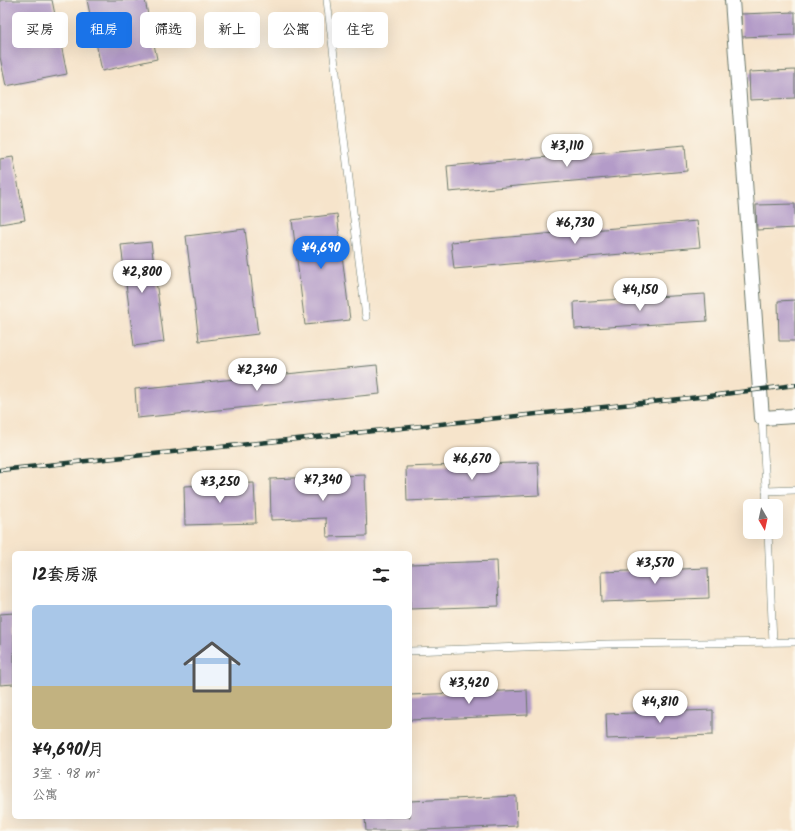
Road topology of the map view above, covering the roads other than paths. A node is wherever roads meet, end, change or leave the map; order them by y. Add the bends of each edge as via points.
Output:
1 (327, 0) edge
2 (732, 0) edge
3 (366, 317) dead end
4 (795, 416) edge
5 (762, 418) junction
6 (795, 490) edge
7 (766, 491) junction
8 (767, 499) edge
9 (768, 539) edge
10 (773, 642) junction
11 (795, 642) edge
12 (412, 651) edge

1 - 3 lane
2 - 5 street
4 - 5 street
5 - 7 lane
6 - 7 lane
7 - 8 lane
9 - 10 lane
10 - 11 lane
10 - 12 lane via 607,644

